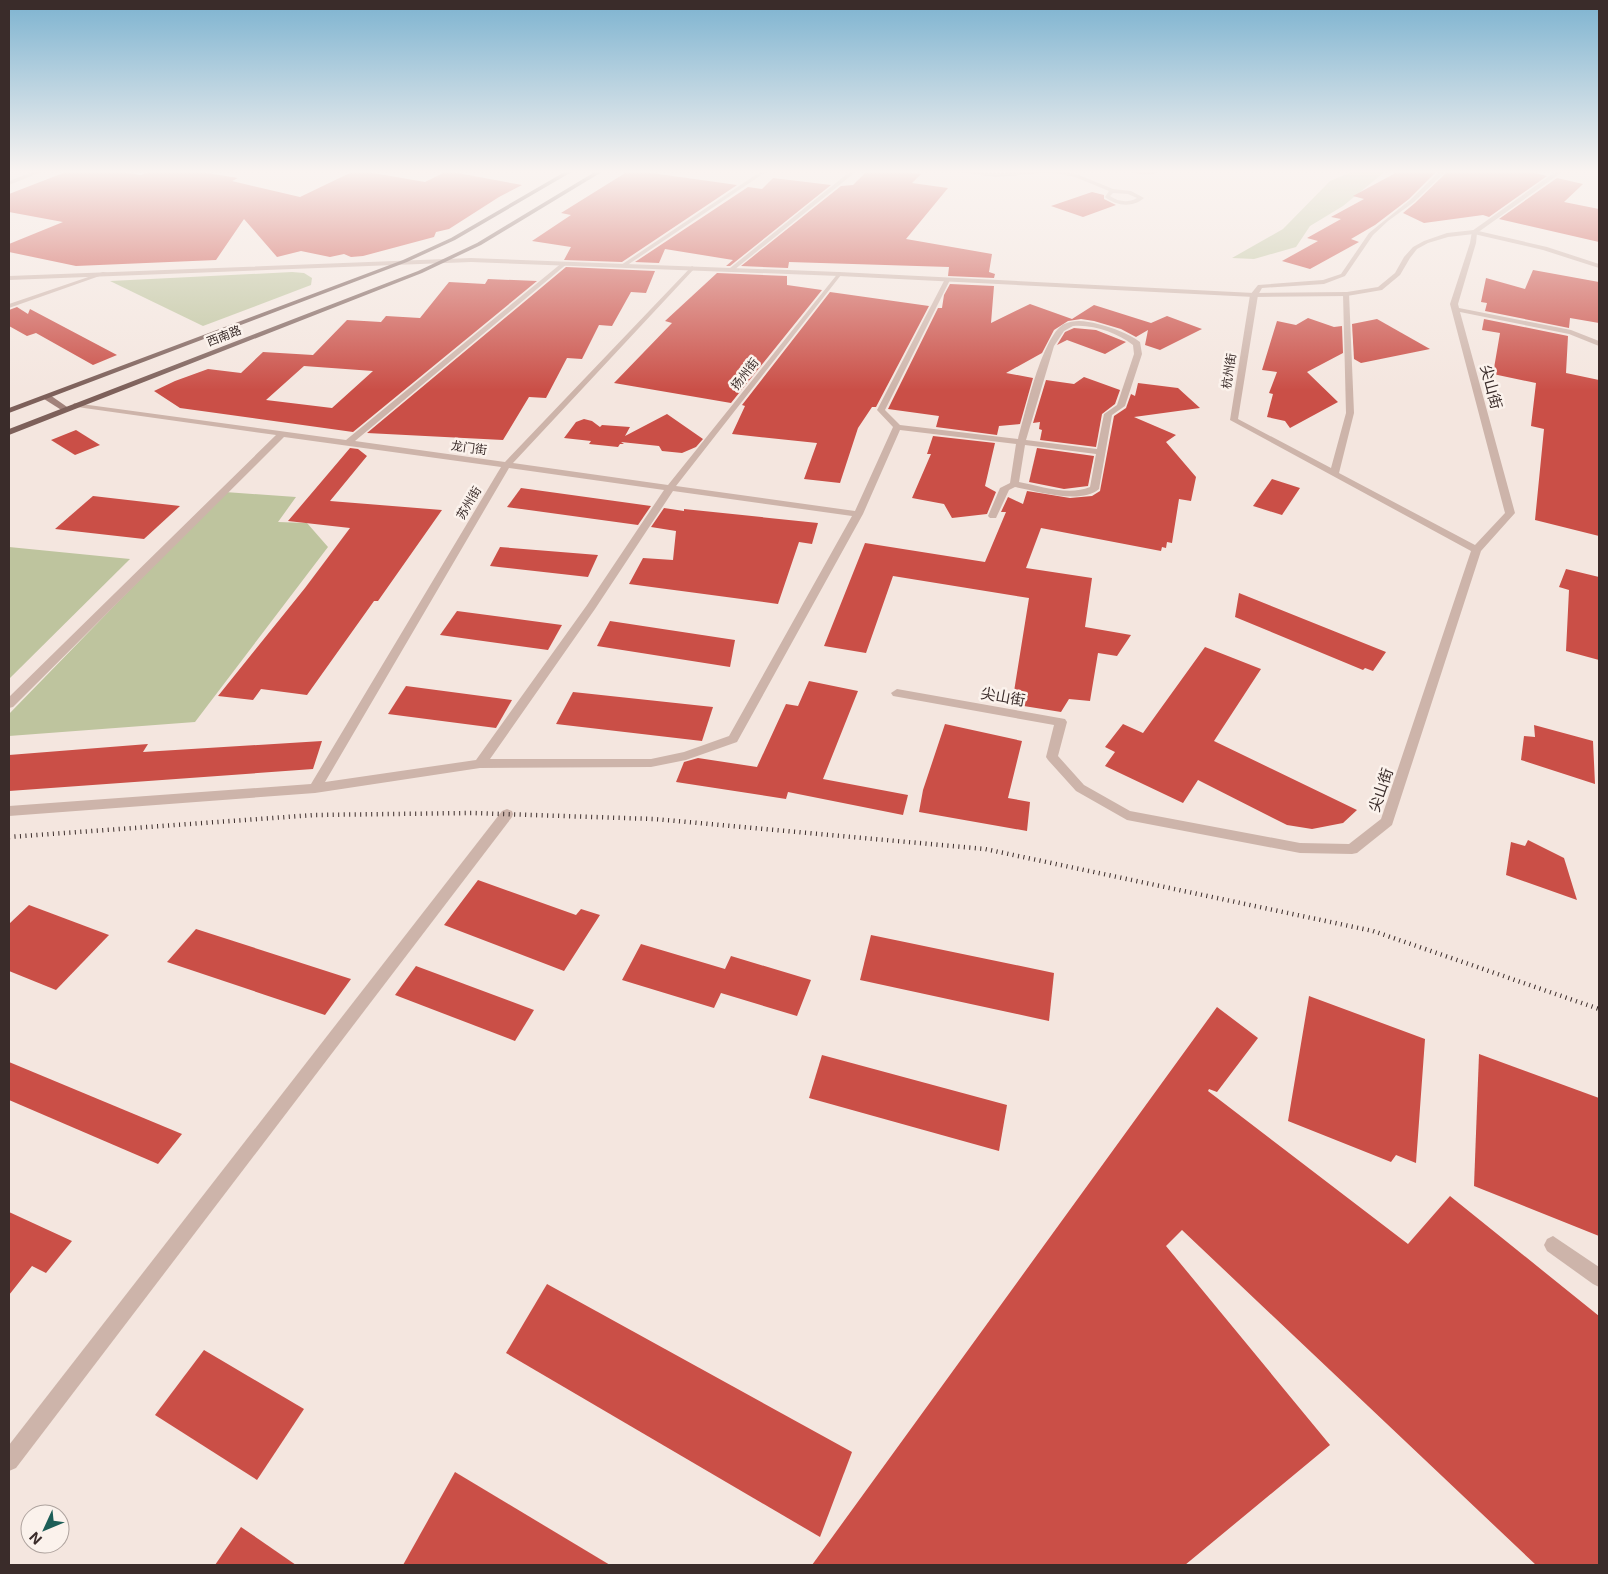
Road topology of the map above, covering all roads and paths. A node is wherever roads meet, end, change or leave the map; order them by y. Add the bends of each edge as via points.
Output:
1 (443, 243) edge
2 (478, 243) edge
3 (656, 243) edge
4 (764, 243) edge
5 (1365, 243) edge
6 (1423, 243) edge
7 (1473, 243) edge
8 (1525, 243) edge
9 (447, 260) junction
10 (405, 261) junction
11 (565, 263) junction
12 (624, 265) junction
13 (1599, 266) edge
14 (692, 268) junction
15 (732, 269) junction
16 (105, 273) junction
17 (838, 274) junction
18 (9, 278) edge
19 (947, 280) junction
20 (1347, 294) junction
21 (1254, 295) junction
22 (9, 306) edge
23 (1455, 309) junction
24 (1599, 344) edge
25 (47, 397) junction
26 (77, 405) junction
27 (66, 409) junction
28 (9, 411) edge
29 (897, 427) junction
30 (9, 432) edge
31 (282, 434) junction
32 (1021, 442) junction
33 (348, 444) junction
34 (1100, 452) junction
35 (506, 466) junction
36 (1334, 474) junction
37 (1014, 484) junction
38 (670, 488) junction
39 (858, 514) junction
40 (993, 516) dead end
41 (1476, 550) junction
42 (897, 693) dead end
43 (9, 704) edge
44 (480, 764) junction
45 (315, 788) junction
46 (9, 811) edge
47 (507, 814) dead end
48 (1553, 1245) dead end
49 (1599, 1278) edge
50 (9, 1461) edge

1 - 10 main road
2 - 9 main road, 西南路
3 - 12 lane
4 - 15 lane
5 - 21 street via 1343,275 1324,282 1260,286
6 - 20 street via 1415,248 1398,274 1380,289
7 - 23 street, 尖山街
8 - 13 street
9 - 10 street
9 - 11 street
9 - 26 main road, 西南路
10 - 16 street
10 - 25 main road
11 - 12 street
11 - 33 street
12 - 14 street
14 - 15 street
14 - 35 street, 苏州街
15 - 17 street
16 - 18 street
16 - 22 street
17 - 19 street
17 - 38 street, 扬州街
19 - 21 street
19 - 29 street via 881,410
20 - 21 street
20 - 36 street via 1350,413
21 - 36 street, 杭州街 via 1234,420
23 - 24 street via 1571,332
23 - 41 street, 尖山街 via 1510,513
25 - 27 main road
25 - 28 main road
26 - 27 main road, 西南路
26 - 31 street, 龙门街
27 - 30 main road, 西南路
29 - 32 street
29 - 39 street
31 - 33 street, 龙门街
31 - 43 street
32 - 34 street
32 - 34 street via 1050,346 1058,332 1070,324 1088,324 1130,338 1138,344 1138,354 1121,406 1108,414
32 - 37 street
33 - 35 street, 龙门街
34 - 37 street via 1094,489 1088,493 1074,494
35 - 38 street, 龙门街
35 - 45 street, 苏州街
36 - 41 street, 杭州街
37 - 40 street via 1005,488
38 - 39 street, 龙门街
38 - 44 street, 扬州街
39 - 44 street via 733,739 686,756 652,763
41 - 42 street, 尖山街 via 1387,822 1352,849 1300,848 1127,815 1080,788 1052,757 1061,722
44 - 45 street
45 - 46 street
47 - 50 street
48 - 49 street

